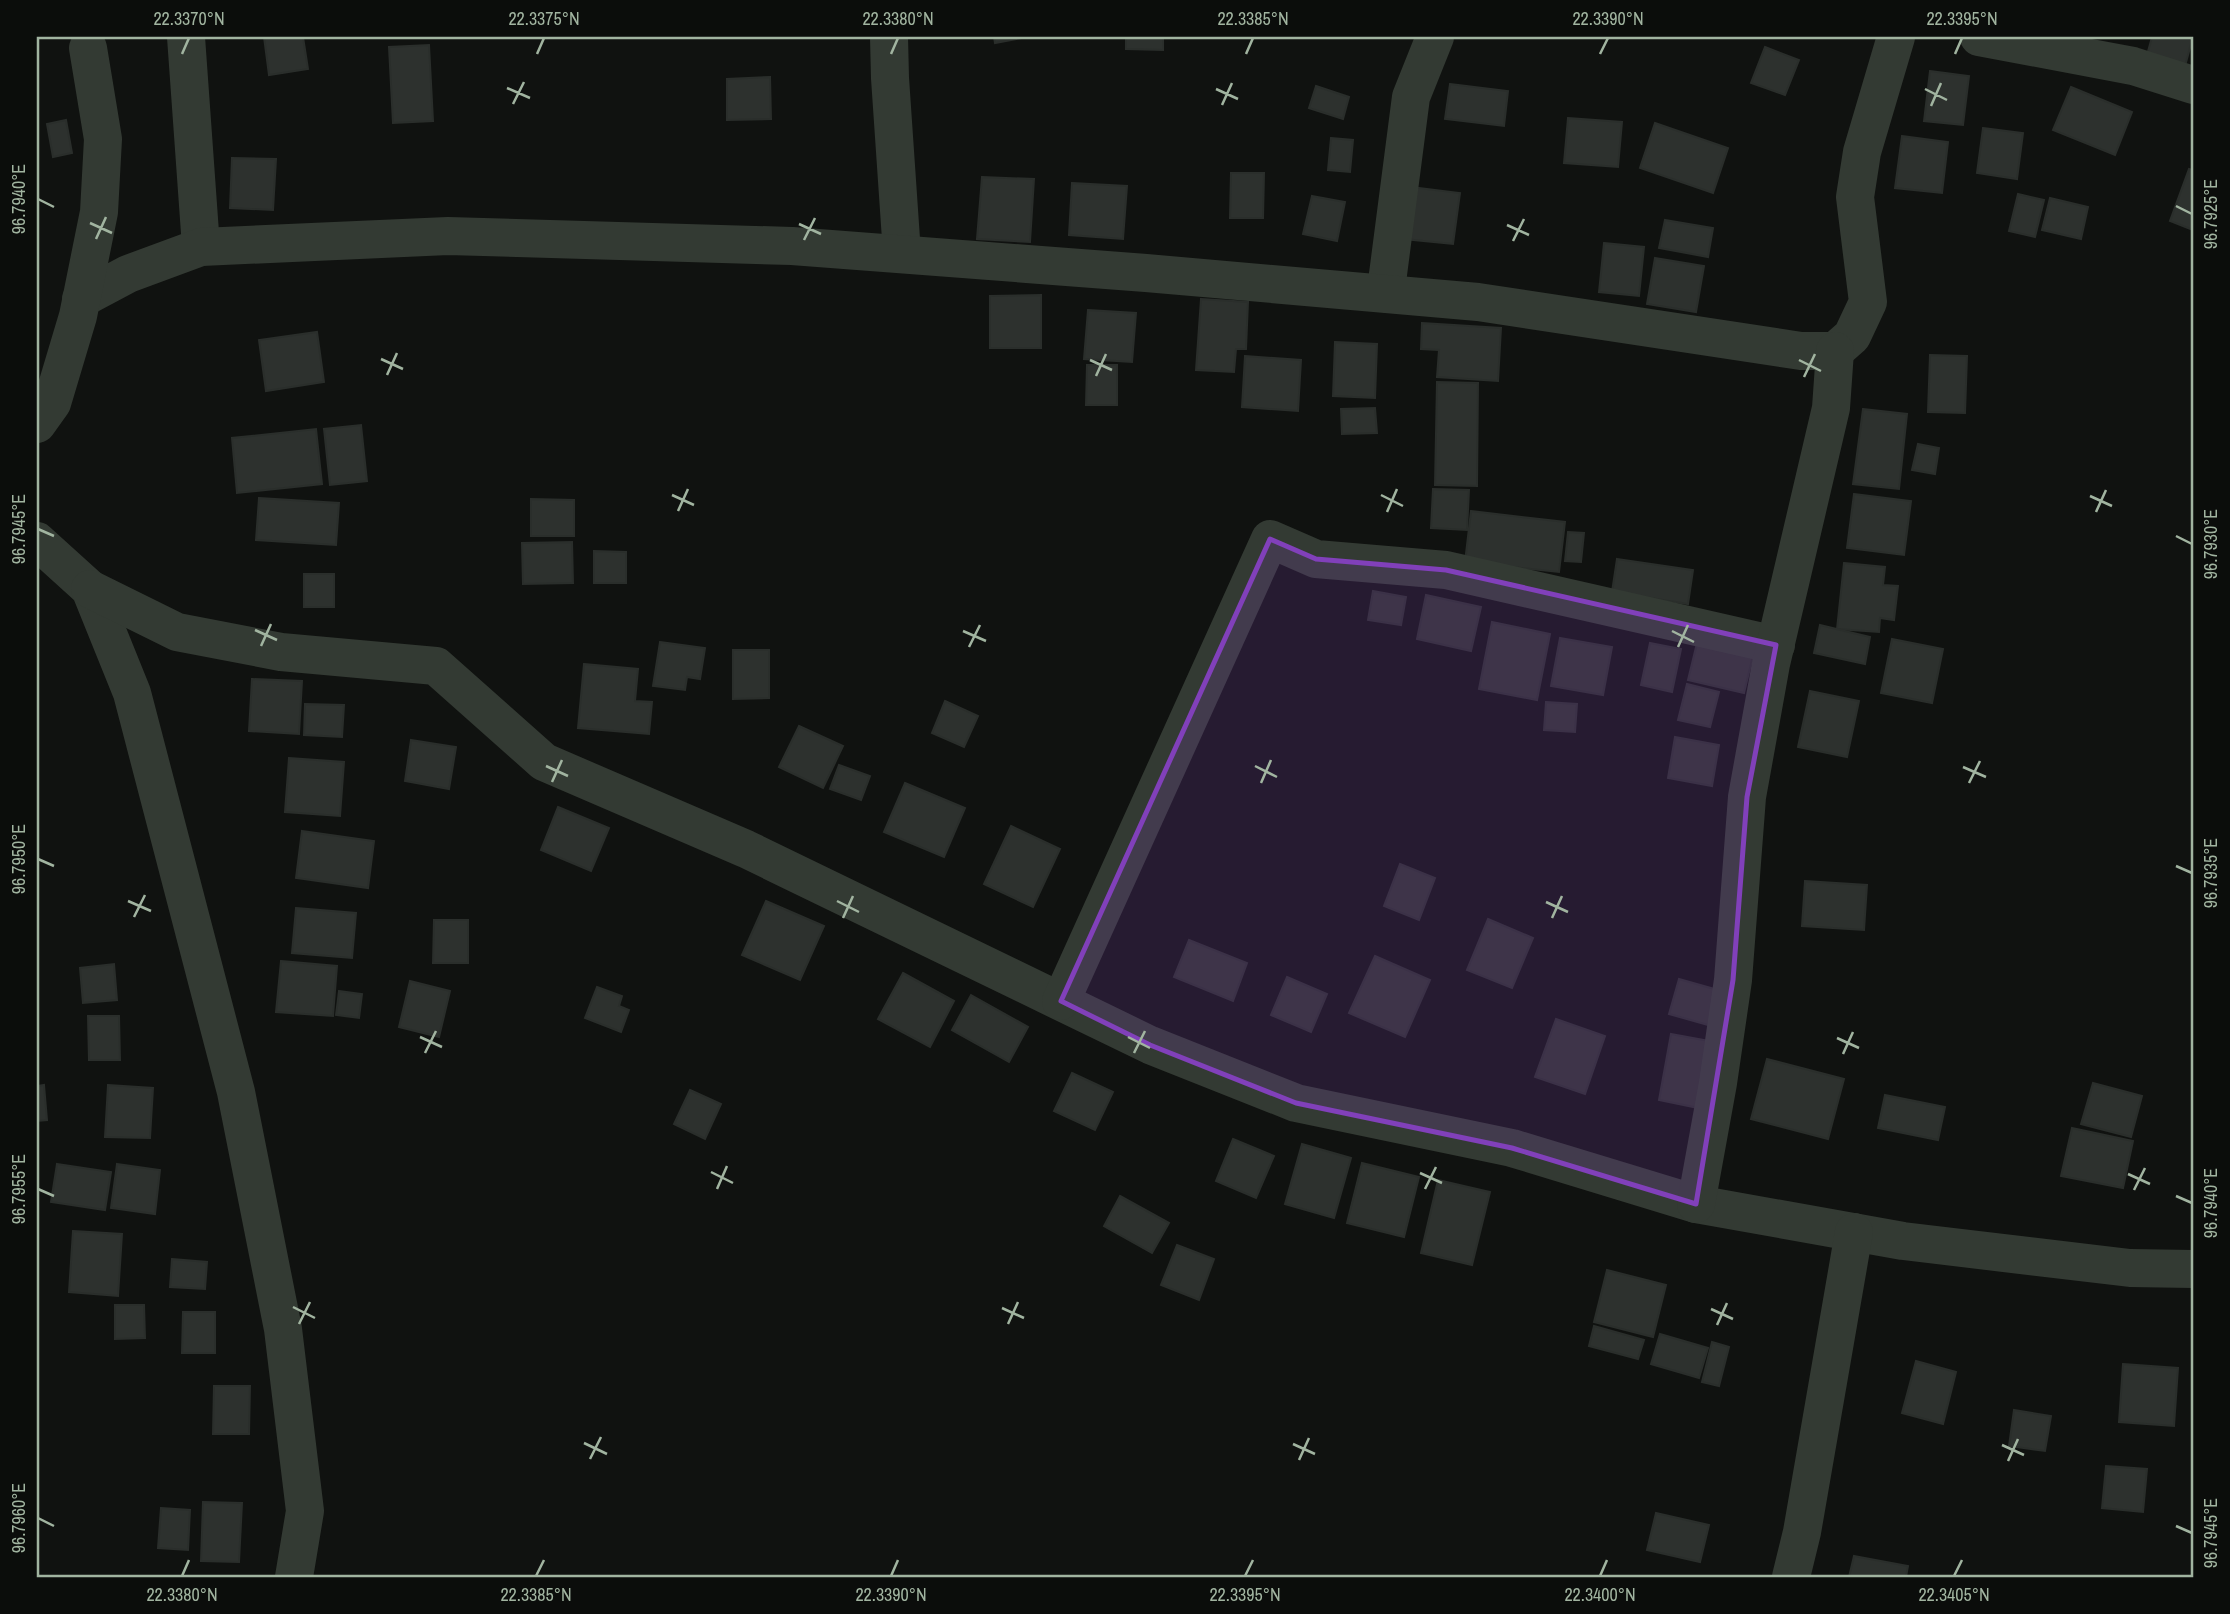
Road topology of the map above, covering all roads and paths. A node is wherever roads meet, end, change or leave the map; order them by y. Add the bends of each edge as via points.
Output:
1 (186, 37) edge
2 (889, 37) edge
3 (1435, 37) edge
4 (1896, 37) edge
5 (1979, 37) edge
6 (2072, 45) edge
7 (88, 48) dead end
8 (2193, 85) edge
9 (201, 247) junction
10 (902, 254) junction
11 (1388, 294) junction
12 (81, 299) junction
13 (1835, 351) junction
14 (37, 424) edge
15 (37, 541) edge
16 (90, 589) junction
17 (1776, 645) junction
18 (1061, 1001) junction
19 (1696, 1204) junction
20 (1854, 1232) junction
21 (2193, 1269) edge
22 (294, 1577) edge
23 (1791, 1577) edge

1 - 9 street
2 - 10 street
3 - 11 street via 1411,97
4 - 13 street via 1861,152 1855,197 1868,302 1852,336
5 - 6 street
6 - 8 street
7 - 12 street via 103,139 99,212
9 - 10 street via 448,236 792,246
9 - 12 street via 128,274
10 - 11 street
11 - 13 street via 1478,302 1801,351
12 - 14 street via 52,403
13 - 17 street via 1831,408
15 - 16 street
16 - 18 street via 177,632 281,652 436,666 544,762 746,849
16 - 22 street via 132,693 236,1092 283,1329 305,1511
17 - 18 street via 1446,570 1316,559 1270,539
17 - 19 street via 1747,797 1733,980
18 - 19 street via 1150,1045 1296,1103 1512,1148
19 - 20 street
20 - 21 street via 2130,1268
20 - 23 street

